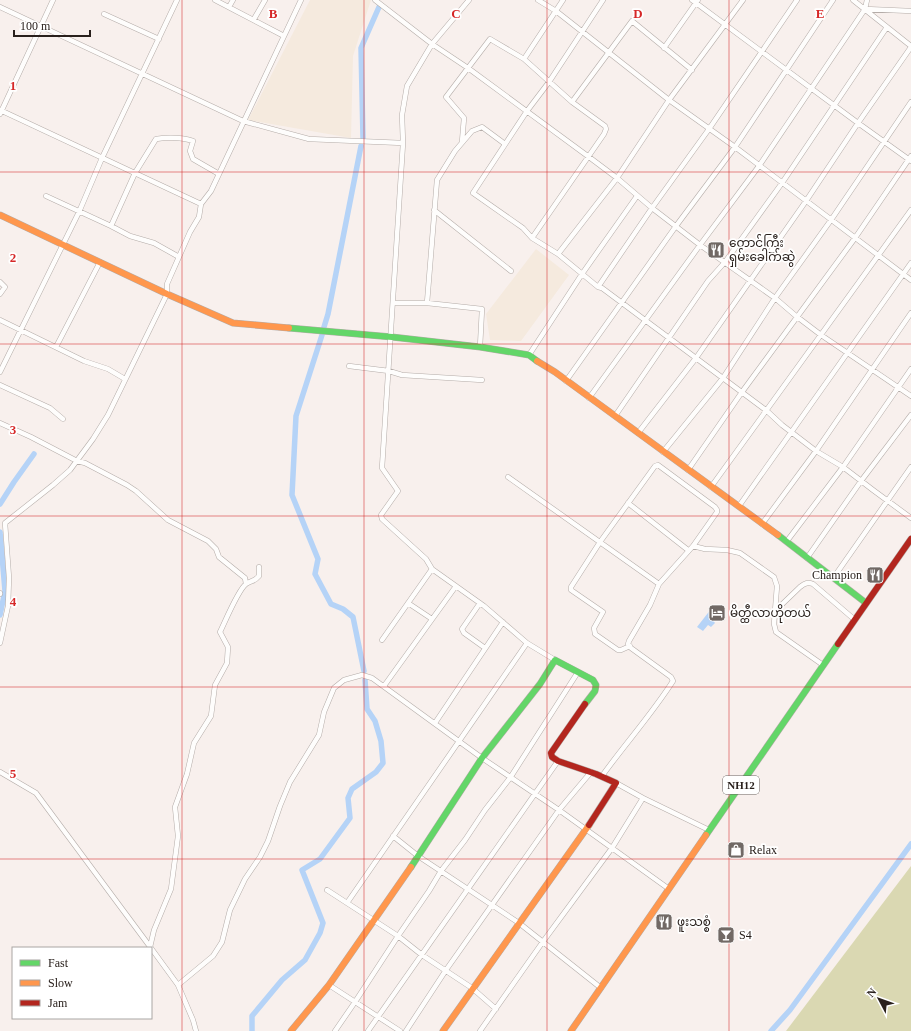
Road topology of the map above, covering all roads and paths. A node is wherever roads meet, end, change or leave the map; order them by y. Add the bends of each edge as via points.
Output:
1 (53, 0) edge
2 (177, 0) edge
3 (215, 0) edge
4 (233, 0) edge
5 (265, 0) edge
6 (301, 0) edge
7 (375, 0) edge
8 (469, 0) edge
9 (538, 0) edge
10 (564, 0) edge
11 (603, 0) edge
12 (743, 0) edge
13 (797, 0) edge
14 (833, 0) edge
15 (853, 0) edge
16 (867, 0) edge
17 (696, 1) edge
18 (0, 7) edge
19 (229, 8) junction
20 (865, 9) junction
21 (556, 11) junction
22 (911, 11) edge
23 (104, 14) dead end
24 (254, 19) junction
25 (725, 24) junction
26 (41, 25) junction
27 (887, 27) junction
28 (582, 33) junction
29 (284, 36) junction
30 (158, 39) junction
31 (432, 44) junction
32 (911, 46) edge
33 (664, 48) junction
34 (761, 51) junction
35 (608, 52) junction
36 (524, 59) junction
37 (468, 68) junction
38 (692, 70) junction
39 (785, 70) junction
40 (142, 74) junction
41 (549, 82) junction
42 (811, 88) junction
43 (669, 100) junction
44 (572, 102) junction
45 (911, 102) edge
46 (834, 105) junction
47 (527, 111) junction
48 (0, 112) edge
49 (243, 121) junction
50 (858, 123) junction
51 (709, 129) junction
52 (884, 141) junction
53 (462, 142) junction
54 (403, 143) junction
55 (506, 144) junction
56 (735, 147) junction
57 (589, 157) junction
58 (102, 158) junction
59 (910, 159) edge
60 (760, 166) junction
61 (135, 173) junction
62 (219, 174) junction
63 (617, 178) junction
64 (782, 183) junction
65 (46, 196) dead end
66 (637, 196) junction
67 (806, 201) junction
68 (201, 204) junction
69 (652, 208) junction
70 (434, 210) junction
71 (911, 210) edge
72 (79, 212) junction
73 (0, 215) edge
74 (831, 220) junction
75 (111, 226) junction
76 (676, 226) junction
77 (532, 238) junction
78 (855, 238) junction
79 (62, 245) junction
80 (700, 245) junction
81 (558, 254) junction
82 (878, 256) junction
83 (179, 257) junction
84 (100, 262) junction
85 (725, 262) junction
86 (911, 263) edge
87 (511, 271) dead end
88 (582, 274) junction
89 (904, 274) junction
90 (751, 280) junction
91 (911, 280) edge
92 (0, 282) edge
93 (598, 287) junction
94 (0, 294) edge
95 (166, 294) junction
96 (775, 298) junction
97 (393, 303) junction
98 (427, 303) junction
99 (621, 303) junction
100 (911, 313) edge
101 (796, 316) junction
102 (0, 320) edge
103 (646, 321) junction
104 (20, 329) junction
105 (821, 335) junction
106 (392, 337) junction
107 (668, 338) junction
108 (56, 347) junction
109 (480, 347) junction
110 (847, 353) junction
111 (528, 355) junction
112 (696, 358) junction
113 (349, 366) dead end
114 (872, 369) junction
115 (911, 369) edge
116 (389, 371) junction
117 (0, 372) edge
118 (723, 378) junction
119 (125, 379) junction
120 (482, 380) dead end
121 (566, 381) junction
122 (0, 385) edge
123 (899, 387) junction
124 (742, 392) junction
125 (911, 396) edge
126 (590, 398) junction
127 (767, 410) junction
128 (911, 415) edge
129 (615, 416) junction
130 (63, 419) dead end
131 (0, 423) edge
132 (792, 432) junction
133 (638, 433) junction
134 (816, 450) junction
135 (663, 452) junction
136 (77, 461) junction
137 (843, 466) junction
138 (911, 467) edge
139 (688, 470) junction
140 (508, 477) dead end
141 (861, 481) junction
142 (711, 487) junction
143 (888, 500) junction
144 (628, 503) junction
145 (739, 506) junction
146 (911, 518) edge
147 (762, 524) junction
148 (911, 539) edge
149 (787, 541) junction
150 (600, 542) junction
151 (693, 546) junction
152 (688, 550) junction
153 (807, 558) junction
154 (259, 566) dead end
155 (432, 570) junction
156 (834, 577) junction
157 (246, 584) junction
158 (660, 584) junction
159 (456, 586) junction
160 (408, 603) junction
161 (480, 603) junction
162 (866, 604) junction
163 (774, 612) junction
164 (432, 619) junction
165 (855, 620) junction
166 (503, 622) junction
167 (382, 640) dead end
168 (0, 643) edge
169 (527, 643) junction
170 (630, 646) junction
171 (485, 648) junction
172 (555, 660) junction
173 (823, 665) junction
174 (578, 672) junction
175 (384, 686) junction
176 (435, 723) junction
177 (459, 741) junction
178 (482, 758) junction
179 (558, 761) junction
180 (0, 772) edge
181 (591, 772) junction
182 (602, 776) junction
183 (510, 778) junction
184 (616, 783) junction
185 (534, 794) junction
186 (643, 798) junction
187 (559, 810) junction
188 (586, 830) junction
189 (709, 830) junction
190 (393, 836) junction
191 (612, 848) junction
192 (418, 856) junction
193 (441, 871) junction
194 (669, 889) junction
195 (327, 890) dead end
196 (468, 890) junction
197 (347, 903) junction
198 (492, 906) junction
199 (374, 920) junction
200 (519, 923) junction
201 (398, 936) junction
202 (542, 942) junction
203 (150, 947) edge
204 (151, 947) edge
205 (152, 949) edge
206 (422, 955) junction
207 (446, 970) junction
208 (178, 985) junction
209 (329, 985) junction
210 (472, 988) junction
211 (601, 988) junction
212 (355, 1002) junction
213 (496, 1009) junction
214 (378, 1017) junction
215 (196, 1031) edge
216 (291, 1031) edge
217 (335, 1031) edge
218 (368, 1031) edge
219 (400, 1031) edge
220 (406, 1031) edge
221 (443, 1031) edge
222 (480, 1031) edge
223 (571, 1031) edge

1 - 26 street
2 - 30 street
3 - 19 street
4 - 19 street
5 - 24 street
6 - 29 street
7 - 31 street
8 - 31 street
9 - 21 street
10 - 21 street
11 - 28 street
12 - 25 street
13 - 34 street
14 - 39 street
15 - 20 street
16 - 20 street
17 - 25 street
17 - 33 street
18 - 26 street
19 - 24 street
20 - 22 street
20 - 27 street
20 - 42 street
21 - 28 street
21 - 36 street
23 - 30 street
24 - 29 street
25 - 34 street
25 - 38 street
26 - 40 street
26 - 48 street
27 - 32 street
27 - 46 street
28 - 35 street
28 - 41 street
29 - 49 street
30 - 40 street
31 - 37 street
31 - 54 street via 406,86 402,115
32 - 50 street
33 - 35 street via 632,21
33 - 38 street
34 - 39 street
34 - 51 street
35 - 43 street
35 - 44 street
36 - 37 street via 490,39
36 - 41 street
37 - 47 street
37 - 53 street via 446,97 464,118
38 - 43 street
39 - 42 street
39 - 56 street
40 - 49 street
40 - 58 street
41 - 44 street
41 - 47 street
42 - 46 street
42 - 60 street
43 - 51 street
43 - 63 street
44 - 57 street via 606,129
45 - 52 street
46 - 50 street
46 - 64 street
47 - 55 street
47 - 57 street
48 - 58 street
49 - 54 street via 308,139
49 - 62 street
50 - 52 street
50 - 67 street
51 - 56 street
51 - 69 street
52 - 59 street
52 - 74 street
53 - 55 street via 472,131 482,127
53 - 70 street via 437,180
54 - 97 street
55 - 77 street via 473,193 523,228
56 - 60 street
56 - 76 street
57 - 63 street
57 - 77 street
58 - 61 street
58 - 72 street
59 - 78 street
60 - 64 street
60 - 80 street
61 - 62 street via 156,139 169,137 193,141 190,151 193,159
61 - 68 street
61 - 75 street
62 - 68 street
63 - 66 street
63 - 81 street
64 - 67 street
64 - 85 street
65 - 72 street
66 - 69 street
66 - 88 street
67 - 74 street
67 - 90 street
68 - 83 street via 198,217
69 - 76 street
69 - 93 street
70 - 87 street
70 - 98 street
71 - 82 street
72 - 75 street
72 - 79 street
73 - 79 main road
74 - 78 street
74 - 96 street
75 - 83 street via 130,236 154,243
76 - 80 street
76 - 99 street
77 - 81 street
78 - 82 street
78 - 101 street
79 - 84 main road
79 - 104 street
80 - 85 street
80 - 103 street
81 - 88 street
82 - 89 street
82 - 105 street
83 - 95 street via 167,284
84 - 95 main road
84 - 108 street
85 - 90 street
85 - 107 street via 708,281
86 - 89 street
88 - 93 street
88 - 111 street
89 - 91 street
89 - 110 street
90 - 96 street
90 - 112 street
92 - 94 street via 5,287
93 - 99 street
95 - 106 main road via 233,323
95 - 119 street
96 - 101 street
96 - 118 street
97 - 98 street
97 - 106 street
98 - 109 street via 482,309
99 - 103 street
99 - 121 street
100 - 114 street
101 - 105 street
101 - 124 street
102 - 104 street
103 - 107 street
103 - 126 street
104 - 108 street
104 - 117 street
105 - 110 street
105 - 127 street
106 - 109 main road
106 - 116 street
107 - 112 street
107 - 129 street
108 - 119 street
109 - 111 main road
110 - 114 street
110 - 132 street
111 - 121 main road
112 - 118 street
112 - 133 street
113 - 116 street
114 - 123 street
114 - 134 street
115 - 123 street
116 - 120 street via 402,375
116 - 155 street via 382,468 398,491 381,515 382,519 426,559
118 - 124 street
118 - 135 street
119 - 136 street via 108,415
121 - 126 main road
122 - 130 street via 50,408
123 - 125 street
123 - 137 street
124 - 127 street
124 - 139 street
126 - 129 main road
127 - 132 street
127 - 142 street
128 - 141 street
129 - 133 main road
131 - 136 street
132 - 134 street
132 - 145 street
133 - 135 main road
134 - 137 street
134 - 147 street
135 - 139 main road
136 - 157 street via 127,485 168,520 208,541 216,549 219,557 245,578
136 - 168 street via 53,485 5,523 9,578
137 - 141 street
137 - 149 street
138 - 143 street
139 - 142 main road
140 - 150 street
141 - 143 street
141 - 153 street
142 - 145 main road
143 - 146 street
143 - 156 street
144 - 150 street
144 - 151 street via 658,465 717,510
144 - 152 street
145 - 147 main road
147 - 149 main road
148 - 162 main road, NH12
149 - 153 main road
150 - 158 street
150 - 170 street via 572,584 571,590 603,612 594,628 596,634 618,650
151 - 152 street
151 - 163 street via 740,553 774,577 777,586
152 - 158 street
153 - 156 main road
154 - 157 street via 259,576
155 - 159 street
155 - 160 street
156 - 162 main road
157 - 204 street via 220,632 228,647 228,663 215,685 211,716 194,743 187,774 175,807 178,836 171,889 154,930
158 - 170 street via 629,641
159 - 161 street
159 - 164 street
160 - 164 street
160 - 167 street
161 - 166 street
161 - 171 street via 462,628 464,633
162 - 165 main road, NH12
163 - 165 street via 800,586 809,583
163 - 173 street via 776,632
164 - 175 street
165 - 173 main road, NH12
166 - 169 street
166 - 171 street
169 - 172 street
169 - 177 street
170 - 182 street via 673,681
171 - 176 street
172 - 174 main road
172 - 178 main road via 540,684
173 - 189 main road, NH12
174 - 179 main road via 593,680 596,685 595,691 551,753
174 - 183 street
175 - 176 street
175 - 208 street via 362,675 344,680 334,688 324,712 319,735 290,782 268,842 230,910 222,942 214,956
176 - 177 street
177 - 178 street
177 - 190 street
178 - 183 street
178 - 192 main road
179 - 181 main road
179 - 185 street
180 - 203 street via 36,793
181 - 182 main road
181 - 187 street
182 - 184 main road
183 - 185 street
183 - 193 street
184 - 186 street
184 - 188 main road
185 - 187 street
185 - 196 street
186 - 189 street
186 - 191 street
187 - 188 street
187 - 198 street
188 - 191 street
188 - 200 main road
189 - 194 main road, NH12
190 - 192 street
190 - 197 street
191 - 194 street
191 - 202 street
192 - 193 street
192 - 199 main road
193 - 196 street
193 - 201 street
194 - 211 main road, NH12
195 - 197 street
196 - 198 street
196 - 206 street
197 - 199 street
198 - 200 street
198 - 207 street
199 - 201 street
199 - 209 main road
200 - 202 street
200 - 210 main road
201 - 206 street
201 - 212 street
202 - 211 street
202 - 213 street
205 - 208 street
206 - 207 street
206 - 214 street
207 - 210 street
207 - 220 street
208 - 215 street
209 - 212 street
209 - 216 main road
210 - 213 street
210 - 221 main road
211 - 223 main road, NH12
212 - 214 street
212 - 217 street
213 - 222 street
214 - 218 street
214 - 219 street

